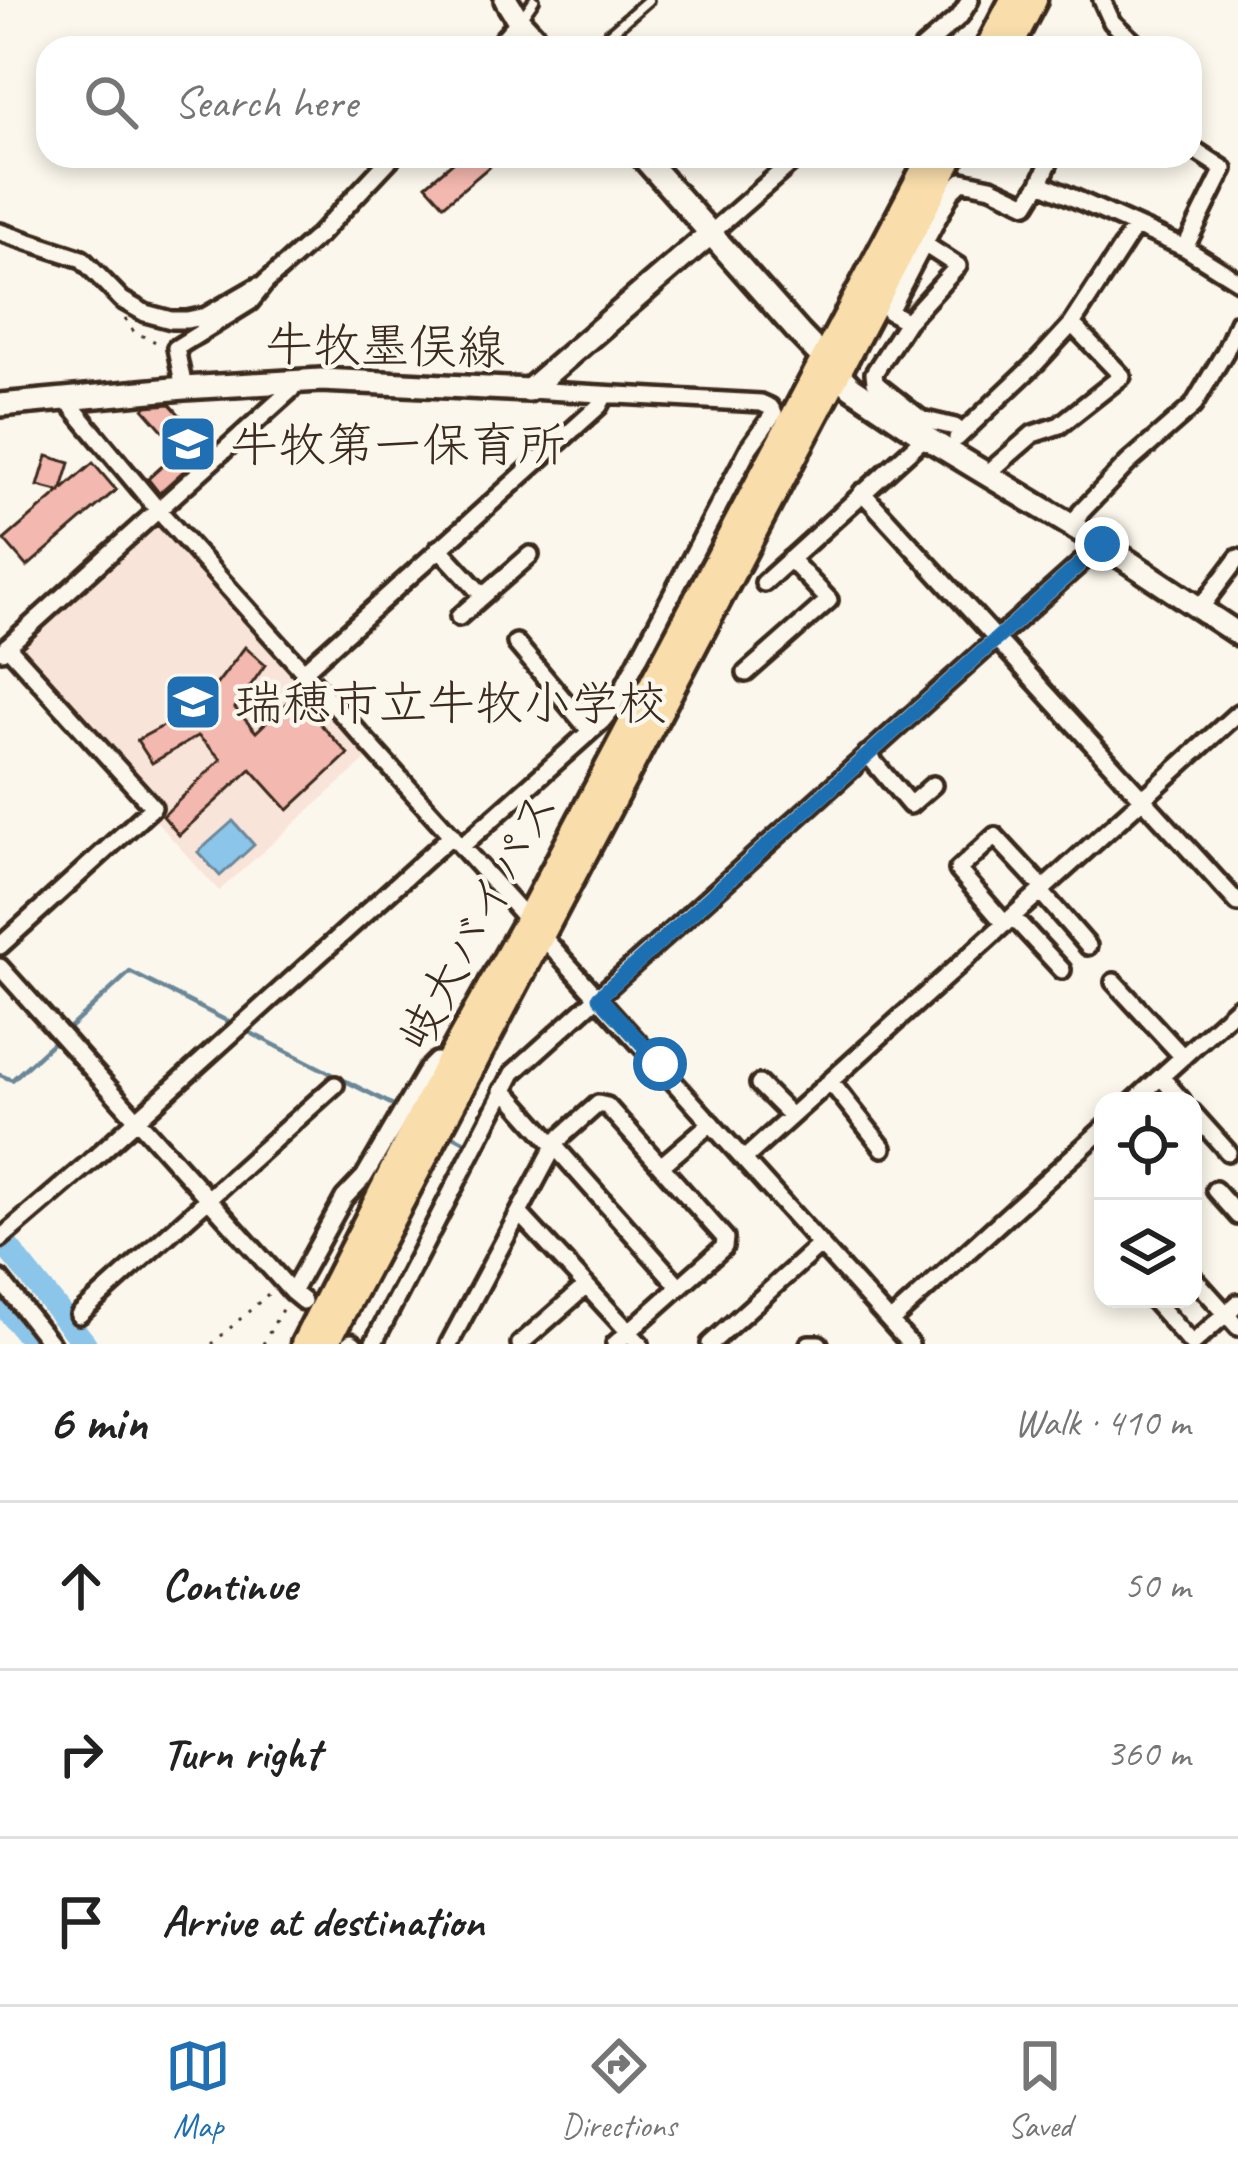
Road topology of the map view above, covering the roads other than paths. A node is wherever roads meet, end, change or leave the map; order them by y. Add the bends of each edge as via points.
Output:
1 (506, 0) edge
2 (534, 0) edge
3 (648, 0) edge
4 (970, 0) edge
5 (1013, 0) edge
6 (1034, 0) edge
7 (1102, 0) edge
8 (519, 21) junction
9 (506, 36) edge
10 (533, 36) edge
11 (607, 36) edge
12 (939, 36) edge
13 (994, 36) edge
14 (1015, 36) edge
15 (1127, 36) edge
16 (1202, 155) edge
17 (382, 168) edge
18 (653, 168) edge
19 (785, 168) edge
20 (925, 168) edge
21 (945, 168) edge
22 (1047, 168) edge
23 (1040, 183) junction
24 (1135, 227) junction
25 (0, 232) edge
26 (711, 233) junction
27 (924, 244) junction
28 (1185, 248) junction
29 (1238, 281) edge
30 (266, 282) junction
31 (907, 322) junction
32 (1238, 322) edge
33 (1072, 325) junction
34 (830, 365) junction
35 (294, 382) junction
36 (184, 388) junction
37 (529, 390) junction
38 (605, 395) junction
39 (70, 399) junction
40 (0, 404) edge
41 (925, 437) junction
42 (954, 441) junction
43 (988, 473) junction
44 (862, 492) junction
45 (158, 510) junction
46 (1073, 526) junction
47 (1102, 544) junction
48 (439, 548) junction
49 (530, 555) dead end
50 (1238, 558) edge
51 (790, 559) junction
52 (764, 583) dead end
53 (482, 596) junction
54 (1201, 608) junction
55 (459, 617) dead end
56 (1238, 634) edge
57 (996, 638) junction
58 (521, 644) dead end
59 (3, 649) edge
60 (304, 670) junction
61 (746, 673) dead end
62 (1238, 713) edge
63 (590, 731) junction
64 (867, 754) junction
65 (933, 785) dead end
66 (1143, 800) junction
67 (457, 840) junction
68 (1042, 891) junction
69 (1238, 903) edge
70 (1009, 920) junction
71 (535, 927) junction
72 (0, 946) edge
73 (1088, 946) dead end
74 (0, 968) edge
75 (1062, 970) dead end
76 (1114, 982) dead end
77 (599, 997) junction
78 (1238, 1007) edge
79 (1183, 1057) junction
80 (448, 1062) junction
81 (1161, 1077) junction
82 (830, 1082) junction
83 (335, 1084) dead end
84 (759, 1084) dead end
85 (502, 1090) junction
86 (1144, 1092) edge
87 (1174, 1092) edge
88 (791, 1116) junction
89 (136, 1120) junction
90 (711, 1123) junction
91 (1202, 1123) edge
92 (1094, 1137) edge
93 (554, 1147) junction
94 (883, 1148) dead end
95 (1228, 1152) dead end
96 (744, 1159) junction
97 (661, 1166) junction
98 (1215, 1190) dead end
99 (208, 1198) junction
100 (519, 1213) junction
101 (1238, 1216) edge
102 (0, 1239) edge
103 (821, 1244) junction
104 (0, 1280) edge
105 (1202, 1283) edge
106 (586, 1286) junction
107 (680, 1286) junction
108 (1159, 1308) edge
109 (1232, 1308) edge
110 (79, 1315) dead end
111 (890, 1322) junction
112 (1238, 1327) edge
113 (634, 1338) edge
114 (344, 1343) edge
115 (50, 1344) edge
116 (304, 1344) edge
117 (373, 1344) edge
118 (449, 1344) edge
119 (520, 1344) edge
120 (615, 1344) edge
121 (710, 1344) edge
122 (808, 1344) edge
123 (819, 1344) edge
124 (910, 1344) edge
125 (1192, 1344) edge

1 - 8 main road
2 - 8 lane
3 - 11 lane
4 - 12 street
5 - 13 highway
6 - 14 highway
7 - 15 street
8 - 9 street
8 - 10 main road
16 - 28 street via 1224,169
17 - 30 street
18 - 26 main road
19 - 26 street
20 - 34 highway, 岐大バイパス
21 - 34 highway, 岐大バイパス
22 - 23 street
23 - 24 street
23 - 27 street via 1027,204 962,181
24 - 28 street
24 - 33 street
25 - 30 street via 82,260 122,299 171,320 206,316
26 - 34 main road
26 - 37 main road, 牛牧墨俣線
27 - 31 street via 890,311
27 - 31 street via 958,266
28 - 29 street
30 - 36 street via 250,302 176,348
31 - 42 street via 874,382 921,419 955,427
32 - 46 street via 1193,406
33 - 42 street
33 - 43 street via 1123,376
34 - 41 main road
34 - 71 highway, 岐大バイパス
35 - 36 main road, 牛牧墨俣線
35 - 37 main road, 牛牧墨俣線
35 - 45 street
36 - 39 main road, 牛牧墨俣線
37 - 38 street
38 - 48 street
38 - 63 street via 761,403 774,413 612,709
39 - 40 main road, 牛牧墨俣線
39 - 45 street
41 - 42 main road
41 - 44 street
42 - 43 main road
43 - 46 main road
44 - 51 street
44 - 57 street
45 - 59 street
45 - 60 street
46 - 47 main road
47 - 54 main road
47 - 57 street
48 - 53 street
48 - 60 street
49 - 53 street
50 - 54 street
51 - 52 street
51 - 61 street via 830,601
53 - 55 street
54 - 56 main road
57 - 64 street
57 - 66 street
58 - 63 street
59 - 72 street via 153,808
60 - 67 street
62 - 66 street
63 - 67 street
64 - 65 street via 910,805
64 - 77 street
66 - 68 street
66 - 69 street
67 - 71 street
67 - 89 street
68 - 70 street
68 - 70 street via 995,836 958,870
68 - 73 street
70 - 75 street
70 - 82 street
71 - 77 street
71 - 80 highway, 岐大バイパス
71 - 114 highway, 岐大バイパス
74 - 89 street
76 - 79 street
77 - 85 street
77 - 90 street
78 - 79 street
79 - 81 street
80 - 99 street via 426,1070 292,1291
80 - 116 highway, 岐大バイパス
81 - 86 street
81 - 87 street
82 - 88 street
82 - 94 street
83 - 99 street
84 - 88 street
85 - 93 street
85 - 117 street
88 - 96 street
89 - 99 street
89 - 102 street
90 - 96 street
90 - 97 street
91 - 95 street
92 - 111 street
93 - 97 street via 598,1104
93 - 100 street
93 - 107 street
96 - 103 street
97 - 107 street via 725,1238
98 - 101 street
99 - 110 street
100 - 106 street
100 - 118 street
103 - 111 street
103 - 121 street
104 - 115 street
105 - 109 street
106 - 113 street
106 - 119 street
107 - 113 street
108 - 125 street
109 - 112 street
109 - 125 street
111 - 124 street
113 - 120 street
122 - 123 street

